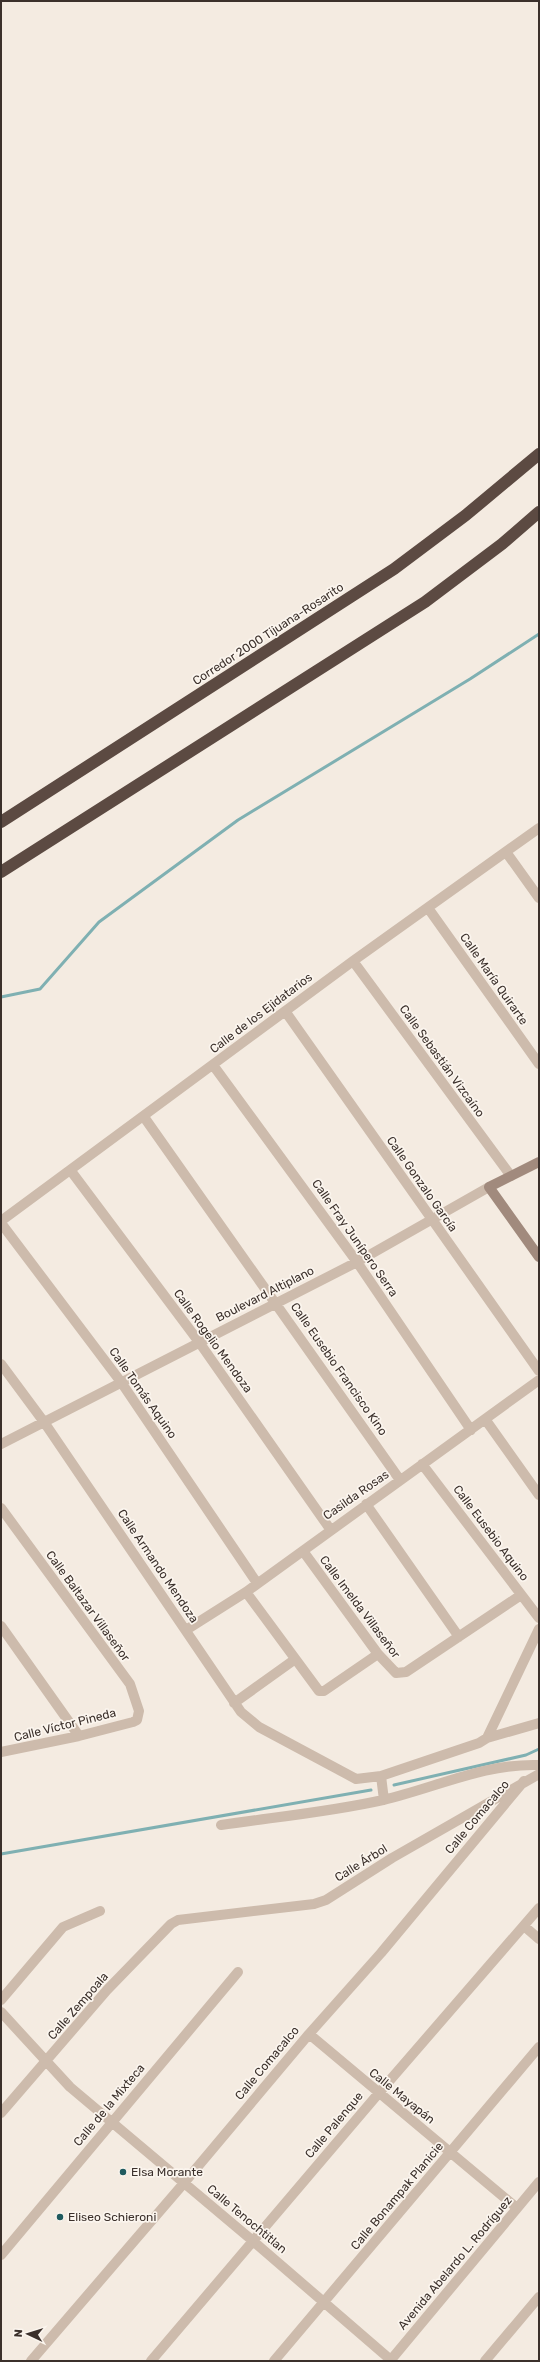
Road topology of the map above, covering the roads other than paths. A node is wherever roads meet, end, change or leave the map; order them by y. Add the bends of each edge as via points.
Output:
1 (539, 454) edge
2 (539, 512) edge
3 (1, 822) edge
4 (539, 828) edge
5 (506, 852) junction
6 (1, 872) edge
7 (539, 898) edge
8 (428, 908) junction
9 (353, 961) junction
10 (285, 1011) junction
11 (539, 1064) edge
12 (214, 1065) junction
13 (144, 1117) junction
14 (539, 1162) edge
15 (71, 1171) junction
16 (511, 1176) junction
17 (489, 1187) junction
18 (431, 1220) junction
19 (1, 1222) edge
20 (539, 1257) edge
21 (357, 1262) junction
22 (277, 1302) junction
23 (199, 1342) junction
24 (1, 1364) edge
25 (539, 1371) edge
26 (539, 1380) edge
27 (121, 1382) junction
28 (486, 1419) junction
29 (44, 1422) junction
30 (471, 1430) junction
31 (1, 1444) edge
32 (422, 1464) junction
33 (400, 1480) junction
34 (539, 1495) edge
35 (366, 1504) junction
36 (1, 1508) edge
37 (330, 1529) junction
38 (302, 1551) junction
39 (257, 1583) junction
40 (246, 1592) junction
41 (520, 1595) junction
42 (539, 1618) edge
43 (1, 1626) edge
44 (539, 1629) edge
45 (186, 1630) junction
46 (459, 1637) junction
47 (378, 1654) junction
48 (294, 1660) junction
49 (234, 1703) junction
50 (133, 1722) joint
51 (539, 1723) edge
52 (79, 1736) junction
53 (487, 1738) junction
54 (2, 1752) edge
55 (539, 1765) edge
56 (539, 1774) edge
57 (381, 1776) junction
58 (524, 1781) junction
59 (384, 1800) junction
60 (221, 1825) dead end
61 (539, 1908) edge
62 (100, 1911) dead end
63 (178, 1920) joint
64 (524, 1926) junction
65 (539, 1939) edge
66 (238, 1972) dead end
67 (1, 2000) edge
68 (1, 2012) edge
69 (309, 2034) junction
70 (539, 2047) edge
71 (47, 2062) junction
72 (378, 2094) junction
73 (1, 2113) edge
74 (111, 2122) junction
75 (451, 2152) junction
76 (539, 2182) edge
77 (184, 2183) junction
78 (517, 2208) junction
79 (253, 2241) junction
80 (1, 2255) edge
81 (539, 2297) edge
82 (324, 2303) junction
83 (31, 2361) edge
84 (151, 2361) edge
85 (274, 2361) edge
86 (391, 2361) edge
87 (484, 2361) edge

1 - 3 highway, Corredor 2000 Tijuana-Rosarito via 466,515 394,569
2 - 6 highway via 502,544 424,602
4 - 5 street, Calle de los Ejidatarios
5 - 7 street
5 - 8 street, Calle de los Ejidatarios
8 - 9 street, Calle de los Ejidatarios
8 - 11 street, Calle María Quirarte
9 - 10 street, Calle de los Ejidatarios
9 - 16 street, Calle Sebastián Vizcaíno
10 - 12 street, Calle de los Ejidatarios
10 - 18 street, Calle Gonzalo García
12 - 13 street, Calle de los Ejidatarios
12 - 21 street, Calle Fray Junípero Serra
13 - 15 street, Calle de los Ejidatarios
13 - 22 street, Calle Eusebio Francisco Kino
14 - 16 street, Boulevard Altiplano
15 - 19 street, Calle de los Ejidatarios
15 - 23 street, Calle Rogelio Mendoza
16 - 17 street, Boulevard Altiplano
17 - 18 street, Boulevard Altiplano
17 - 20 street
18 - 21 street, Boulevard Altiplano
18 - 25 street, Calle Gonzalo García
19 - 27 street, Calle Tomás Aquino
21 - 22 street, Boulevard Altiplano
21 - 30 street, Calle Fray Junípero Serra
22 - 23 street, Boulevard Altiplano
22 - 33 street, Calle Eusebio Francisco Kino
23 - 27 street, Boulevard Altiplano
23 - 37 street, Calle Rogelio Mendoza
24 - 29 street, Calle Armando Mendoza
26 - 28 street, Casilda Rosas
27 - 29 street, Boulevard Altiplano
27 - 39 street, Calle Tomás Aquino
28 - 30 street, Casilda Rosas
28 - 34 street
29 - 31 street, Boulevard Altiplano
29 - 45 street, Calle Armando Mendoza
30 - 32 street, Casilda Rosas
32 - 33 street, Casilda Rosas
32 - 41 street, Calle Eusebio Aquino
33 - 35 street, Casilda Rosas
35 - 37 street, Casilda Rosas
35 - 46 street
36 - 50 street, Calle Baltazar Villaseñor via 130,1684 139,1711 137,1720
37 - 38 street, Casilda Rosas
38 - 39 street, Casilda Rosas
38 - 47 street, Calle Imelda Villaseñor
39 - 40 street, Casilda Rosas
40 - 45 street, Casilda Rosas
40 - 48 street
41 - 42 street, Calle Eusebio Aquino
41 - 46 street, Calle Imelda Villaseñor
43 - 52 street
44 - 53 street
45 - 49 street, Calle Armando Mendoza
46 - 47 street, Calle Imelda Villaseñor via 401,1674 391,1671
47 - 48 street via 321,1691 314,1688
48 - 49 street
49 - 57 street, Calle Armando Mendoza via 249,1720 356,1779
50 - 52 street, Calle Víctor Pineda
51 - 53 street, Calle Armando Mendoza
52 - 54 street, Calle Víctor Pineda
53 - 57 street, Calle Armando Mendoza via 479,1743
55 - 59 street via 505,1766
56 - 58 street, Calle Árbol
57 - 59 street
58 - 63 street, Calle Árbol via 326,1900 314,1904
58 - 69 street, Calle Comacalco via 381,1953
59 - 60 street
61 - 64 street, Calle Palenque
62 - 67 street via 63,1926
63 - 71 street, Calle Zempoala via 165,1928
64 - 65 street
64 - 72 street, Calle Palenque
66 - 74 street, Calle de la Mixteca
68 - 71 street, Calle Tenochtitlan
69 - 72 street, Calle Mayapán
69 - 77 street, Calle Comacalco
70 - 75 street, Calle Bonampak Planicie
71 - 73 street, Calle Zempoala
71 - 74 street, Calle Tenochtitlan via 70,2087
72 - 75 street, Calle Mayapán
72 - 79 street, Calle Palenque
74 - 77 street, Calle Tenochtitlan
74 - 80 street, Calle de la Mixteca
75 - 78 street, Calle Mayapán
75 - 82 street, Calle Bonampak Planicie
76 - 78 street, Avenida Abelardo L. Rodríguez
77 - 79 street, Calle Tenochtitlan
77 - 83 street, Calle Comacalco
78 - 86 street, Avenida Abelardo L. Rodríguez
79 - 82 street, Calle Tenochtitlan
79 - 84 street, Calle Palenque
81 - 87 street
82 - 85 street, Calle Bonampak Planicie
82 - 86 street, Calle Tenochtitlan

